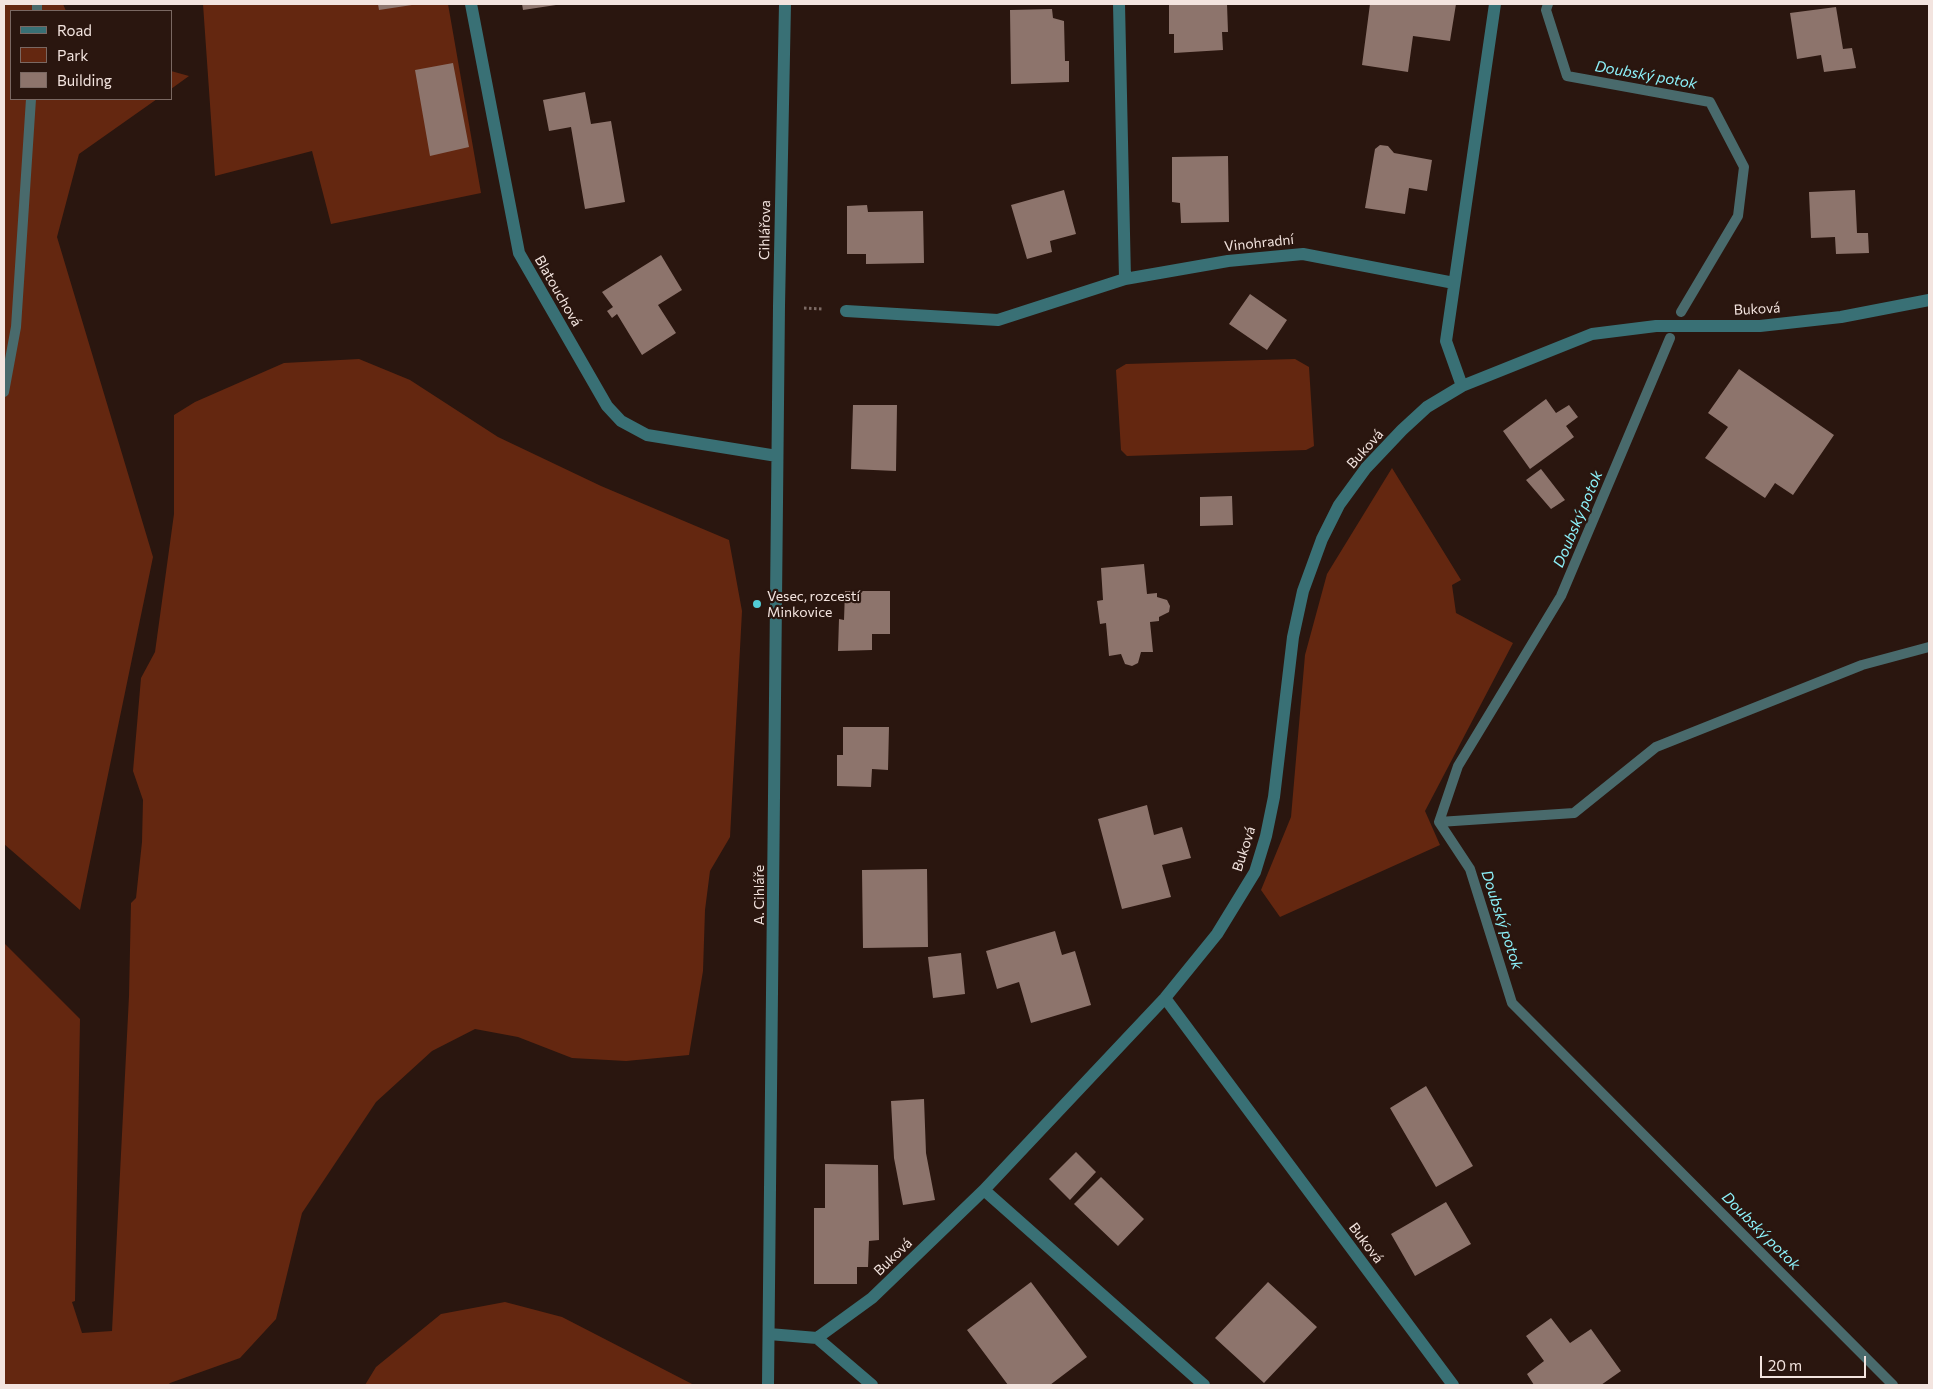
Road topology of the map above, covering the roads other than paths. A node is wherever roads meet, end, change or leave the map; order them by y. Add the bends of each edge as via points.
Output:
1 (471, 4) edge
2 (785, 4) edge
3 (1119, 4) edge
4 (1495, 4) edge
5 (1126, 279) junction
6 (1454, 283) junction
7 (1929, 300) edge
8 (846, 311) road end
9 (1462, 386) junction
10 (777, 456) junction
11 (1166, 998) junction
12 (984, 1190) junction
13 (769, 1334) junction
14 (816, 1338) junction
15 (768, 1385) edge
16 (872, 1385) edge
17 (1204, 1385) edge
18 (1452, 1385) edge

1 - 10 street, Blatouchová via 519,253 607,406 621,421 647,435
2 - 10 street, Cihlářova
3 - 5 street
4 - 6 street
5 - 6 street, Vinohradní via 1228,261 1303,254
5 - 8 street, Vinohradní via 998,320
6 - 9 street via 1446,341
7 - 9 street, Buková via 1841,318 1769,325 1656,326 1592,334
9 - 11 street, Buková via 1427,407 1402,430 1366,468 1334,513 1303,591 1293,637 1274,797 1255,872 1217,934
10 - 13 street, A. Cihláře
11 - 12 street, Buková
11 - 18 street, Buková
12 - 14 street, Buková via 872,1298
12 - 17 street
13 - 14 street
13 - 15 street, A. Cihláře
14 - 16 street

